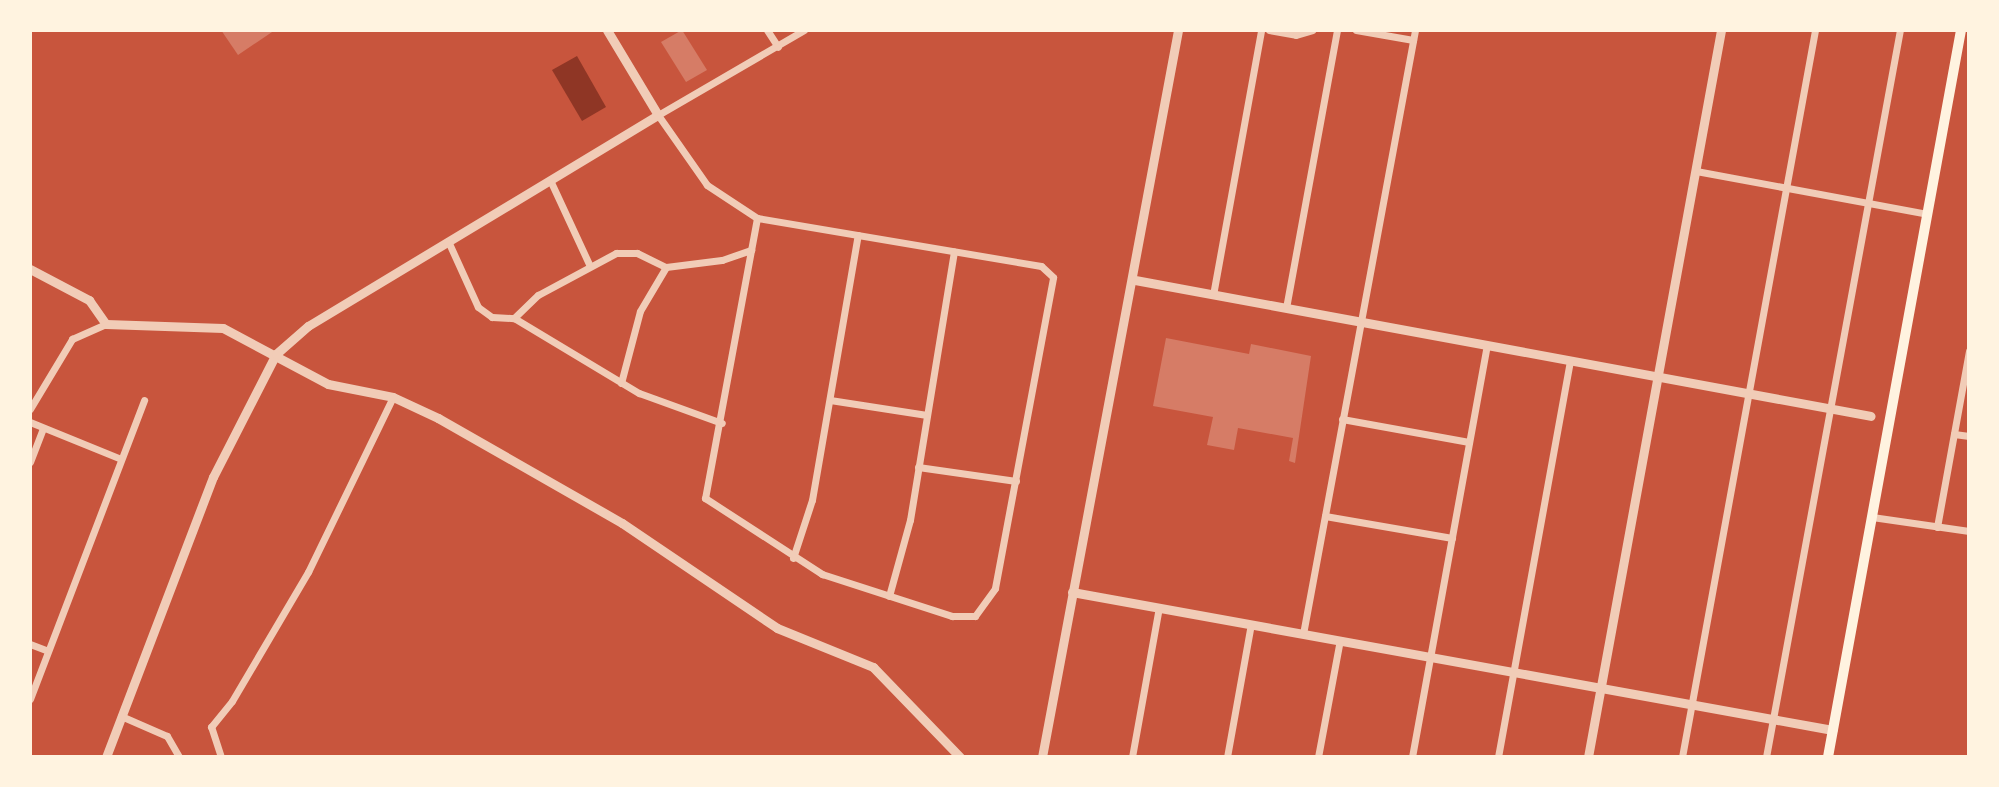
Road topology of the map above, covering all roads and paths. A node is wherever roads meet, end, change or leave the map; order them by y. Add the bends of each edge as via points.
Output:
1 (607, 30) edge
2 (767, 30) edge
3 (804, 30) edge
4 (1178, 30) edge
5 (1261, 30) edge
6 (1269, 30) edge
7 (1312, 30) edge
8 (1337, 30) edge
9 (1356, 30) edge
10 (1415, 30) edge
11 (1721, 30) edge
12 (1815, 30) edge
13 (1900, 30) edge
14 (1961, 30) edge
15 (1413, 40) junction
16 (778, 47) junction
17 (658, 115) junction
18 (1696, 171) junction
19 (550, 180) junction
20 (1786, 188) junction
21 (1868, 203) junction
22 (1927, 214) junction
23 (757, 218) junction
24 (858, 235) junction
25 (448, 241) junction
26 (751, 250) junction
27 (954, 252) junction
28 (590, 266) junction
29 (666, 267) junction
30 (30, 269) edge
31 (1135, 280) junction
32 (1213, 295) junction
33 (1286, 308) junction
34 (514, 318) junction
35 (1360, 322) junction
36 (106, 324) junction
37 (1487, 345) junction
38 (1969, 351) edge
39 (276, 354) junction
40 (1570, 360) junction
41 (1658, 376) junction
42 (621, 383) junction
43 (1749, 393) junction
44 (393, 397) junction
45 (144, 400) dead end
46 (830, 400) junction
47 (1830, 408) junction
48 (30, 409) edge
49 (927, 415) junction
50 (1871, 416) dead end
51 (1342, 419) junction
52 (30, 422) edge
53 (722, 423) junction
54 (43, 428) junction
55 (1954, 434) junction
56 (1969, 436) edge
57 (1469, 442) junction
58 (121, 459) junction
59 (30, 462) edge
60 (918, 467) junction
61 (1016, 481) junction
62 (1325, 516) junction
63 (1872, 517) junction
64 (1937, 527) junction
65 (1969, 531) edge
66 (1452, 538) junction
67 (793, 558) junction
68 (1072, 592) junction
69 (889, 596) junction
70 (1159, 607) junction
71 (1251, 624) junction
72 (1303, 634) junction
73 (1340, 640) junction
74 (30, 644) edge
75 (48, 651) junction
76 (1430, 657) junction
77 (1513, 672) junction
78 (1601, 688) junction
79 (30, 699) edge
80 (1691, 704) junction
81 (121, 716) junction
82 (1773, 719) junction
83 (1833, 730) junction
84 (106, 757) edge
85 (179, 757) edge
86 (221, 757) edge
87 (960, 757) edge
88 (1042, 757) edge
89 (1132, 757) edge
90 (1227, 757) edge
91 (1318, 757) edge
92 (1412, 757) edge
93 (1498, 757) edge
94 (1588, 757) edge
95 (1682, 757) edge
96 (1766, 757) edge
97 (1828, 757) edge

1 - 17 street
2 - 16 street
3 - 16 street
4 - 31 street
5 - 32 street
6 - 7 street via 1296,35
8 - 33 street
9 - 15 street
10 - 15 street
11 - 18 street
12 - 20 street
13 - 21 street
14 - 22 main road
15 - 35 street
16 - 17 street
17 - 19 street
17 - 23 street via 698,177
18 - 20 street
18 - 41 street
19 - 25 street
19 - 28 street
20 - 21 street
20 - 43 street
21 - 22 street
21 - 47 street
22 - 63 main road
23 - 24 street
23 - 26 street
24 - 27 street
24 - 46 street
25 - 34 street via 482,312
25 - 39 street via 308,326
26 - 29 street via 722,260
26 - 53 street
27 - 49 street
27 - 61 street via 1041,266 1053,277
28 - 29 street via 624,251
28 - 34 street via 538,295
29 - 42 street via 640,311
30 - 36 street via 89,300
31 - 32 street
31 - 68 street
32 - 33 street
33 - 35 street
34 - 42 street
35 - 37 street
35 - 51 street
36 - 39 street via 223,328
36 - 48 street via 72,339
37 - 40 street
37 - 57 street
38 - 55 street
39 - 44 street via 328,384
39 - 81 street via 213,477
40 - 41 street
40 - 77 street
41 - 43 street
41 - 78 street
42 - 53 street via 674,409
43 - 47 street
43 - 80 street
44 - 86 street via 308,572 211,727
44 - 87 street via 622,523 777,628 873,667
45 - 58 street
46 - 49 street
46 - 67 street via 812,500
47 - 50 street
47 - 82 street
49 - 60 street
51 - 57 street
51 - 62 street
52 - 54 street
53 - 67 street via 705,498
54 - 58 street
54 - 59 street
55 - 56 street
55 - 64 street
57 - 66 street
58 - 75 street
60 - 61 street
60 - 69 street
61 - 69 street via 995,588 982,611 968,618 952,616
62 - 66 street
62 - 72 street
63 - 64 street
63 - 83 main road
64 - 65 street
66 - 76 street
67 - 69 street via 822,574
68 - 70 street
68 - 88 street
70 - 71 street
70 - 89 street
71 - 72 street
71 - 90 street
72 - 73 street
73 - 76 street
73 - 91 street
74 - 75 street
75 - 79 street
76 - 77 street
76 - 92 street
77 - 78 street
77 - 93 street
78 - 80 street
78 - 94 street
80 - 82 street
80 - 95 street
81 - 84 street
81 - 85 street via 167,736
82 - 83 street
82 - 96 street
83 - 97 main road

